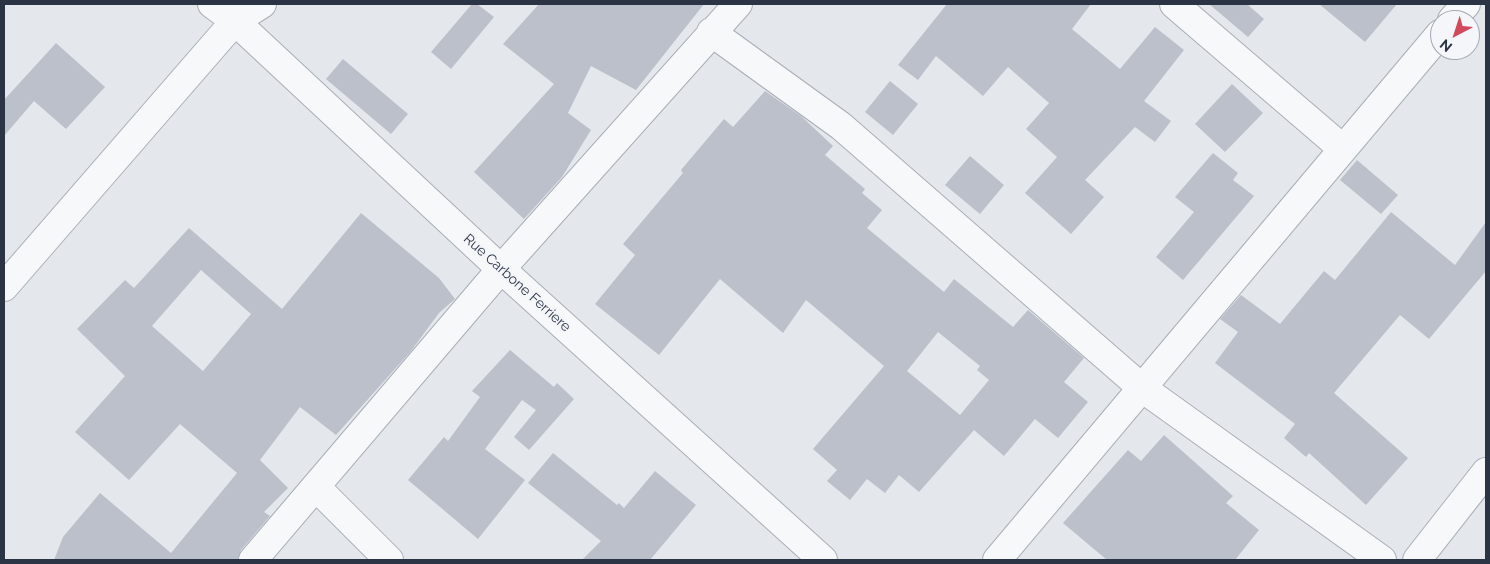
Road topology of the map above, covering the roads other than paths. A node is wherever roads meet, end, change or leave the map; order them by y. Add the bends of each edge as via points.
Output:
1 (212, 4) edge
2 (262, 4) edge
3 (738, 4) edge
4 (1174, 4) edge
5 (235, 21) junction
6 (711, 32) junction
7 (1430, 46) edge
8 (1343, 149) junction
9 (501, 269) junction
10 (4, 287) edge
11 (1142, 388) junction
12 (1486, 472) edge
13 (316, 488) junction
14 (254, 560) edge
15 (389, 560) edge
16 (823, 560) edge
17 (997, 560) edge
18 (1382, 560) edge
19 (1416, 560) edge

1 - 5 street, Rue Carbone Ferriere
2 - 5 street
3 - 6 street
4 - 8 street
5 - 9 street, Rue Carbone Ferriere
5 - 10 street
6 - 9 street
6 - 11 street via 841,126
7 - 8 street
8 - 11 street
9 - 13 street
9 - 16 street, Rue Carbone Ferriere
11 - 17 street
11 - 18 street
12 - 19 street
13 - 14 street
13 - 15 street

